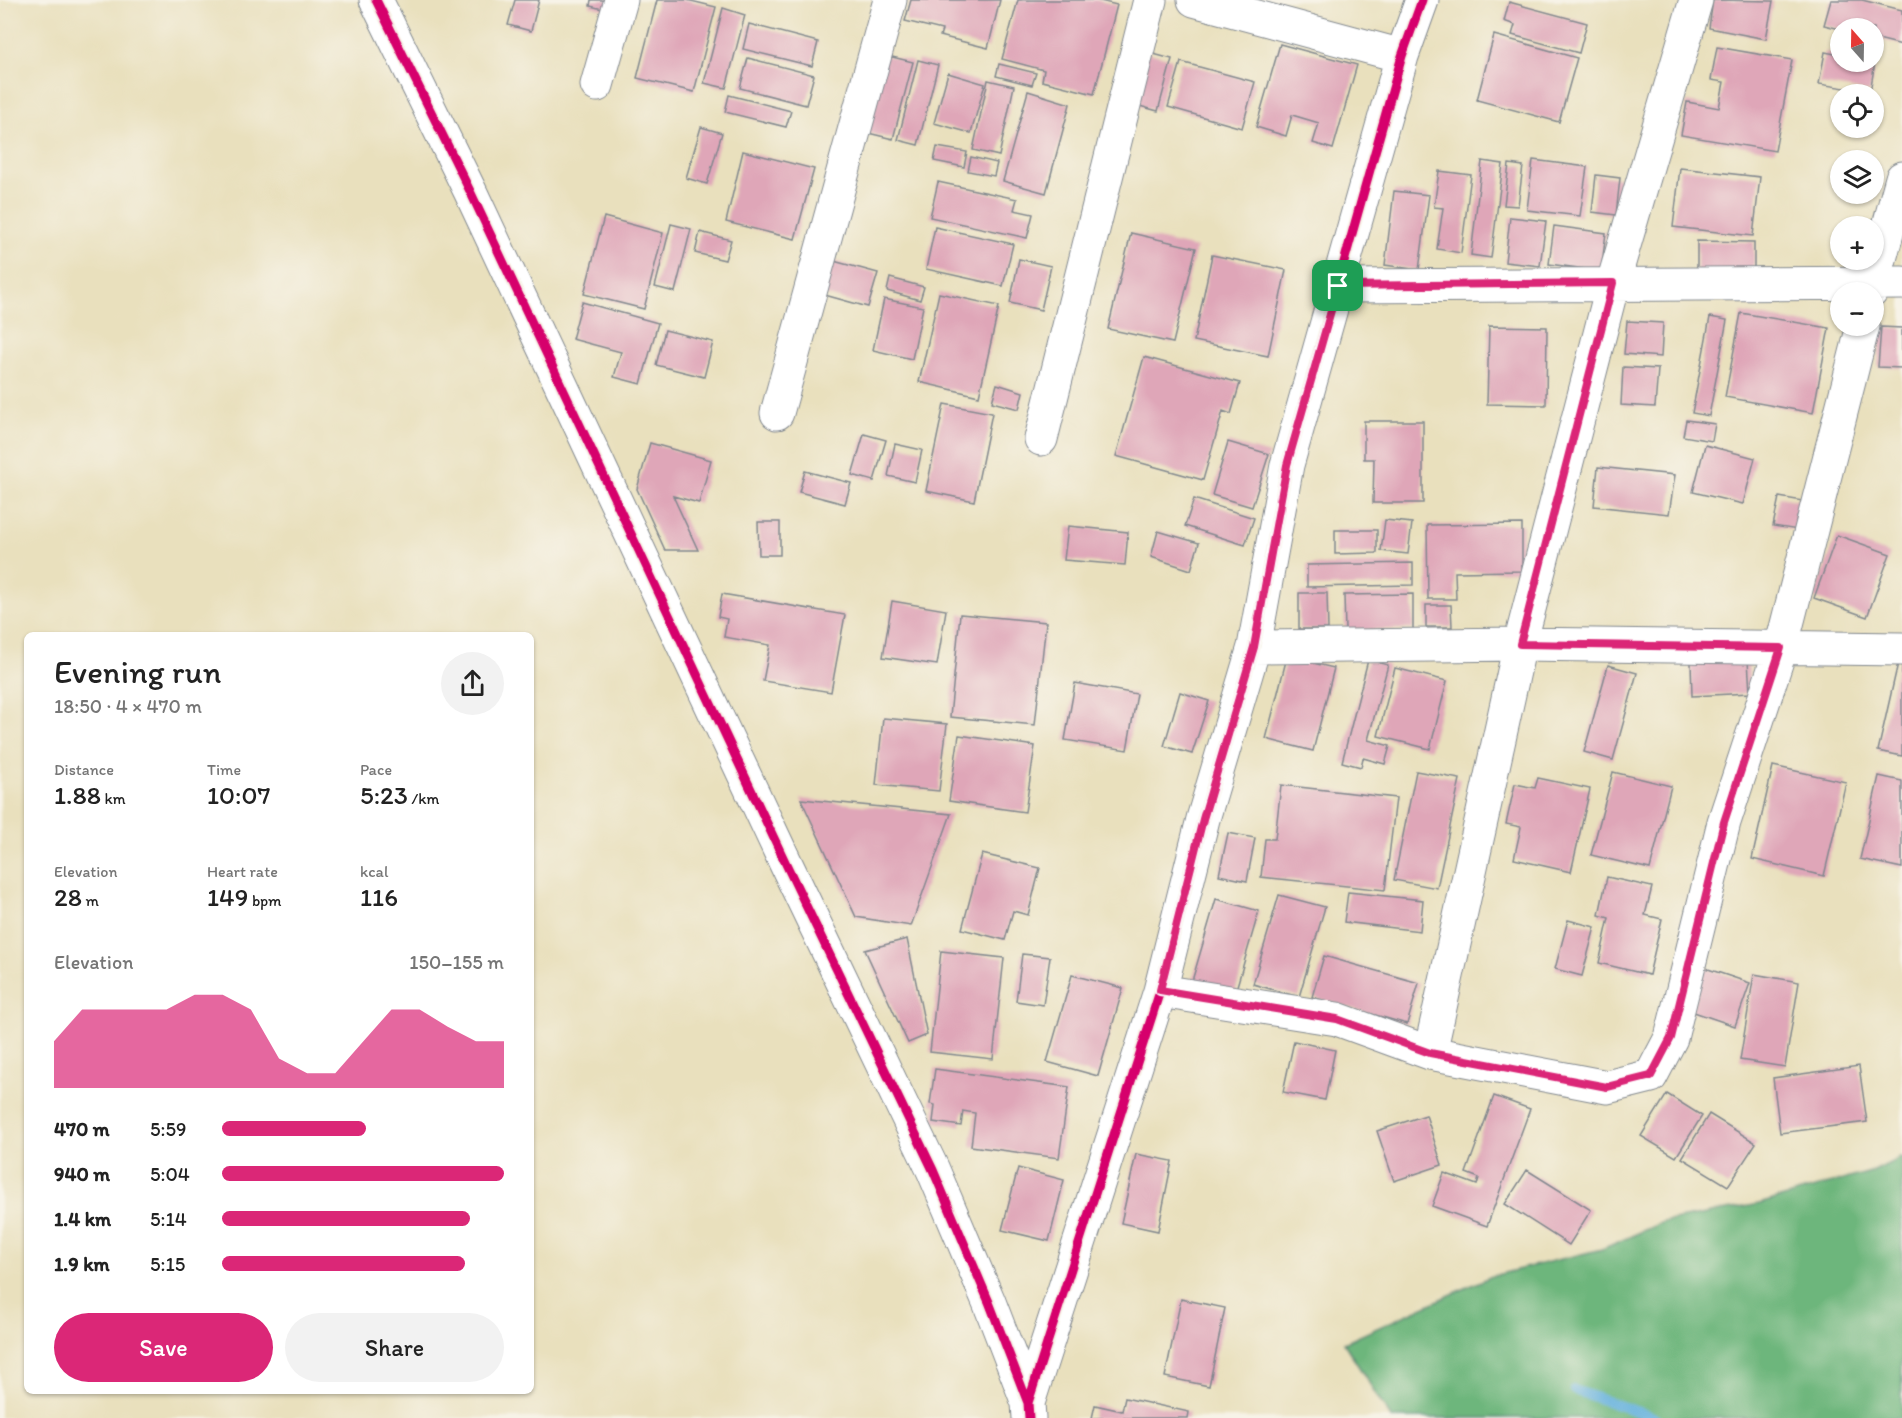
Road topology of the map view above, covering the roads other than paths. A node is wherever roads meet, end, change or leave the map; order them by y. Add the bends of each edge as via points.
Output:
1 (375, 0) edge
2 (621, 0) edge
3 (890, 0) edge
4 (1150, 0) edge
5 (1194, 0) edge
6 (1422, 0) edge
7 (1696, 0) edge
8 (1402, 56) junction
9 (597, 86) dead end
10 (1902, 178) edge
11 (1883, 282) edge
12 (1613, 283) junction
13 (1830, 285) edge
14 (1338, 286) junction
15 (1860, 336) edge
16 (777, 413) dead end
17 (1041, 440) dead end
18 (1520, 644) junction
19 (1254, 647) junction
20 (1781, 648) junction
21 (1902, 648) edge
22 (1160, 990) junction
23 (1430, 1053) junction
24 (1029, 1411) edge

1 - 24 street via 470,191 933,1170 989,1302
2 - 9 street
3 - 16 street
4 - 17 street
5 - 8 street
6 - 8 street
7 - 12 street
8 - 14 street
10 - 11 street
12 - 13 street
12 - 14 street
12 - 18 street
14 - 19 street via 1287,465
15 - 20 street
18 - 19 street
18 - 20 street
18 - 23 street
19 - 22 street via 1203,819
20 - 21 street
20 - 23 street via 1724,822 1671,1038 1651,1076 1607,1087
22 - 23 street via 1337,1019
22 - 24 street

